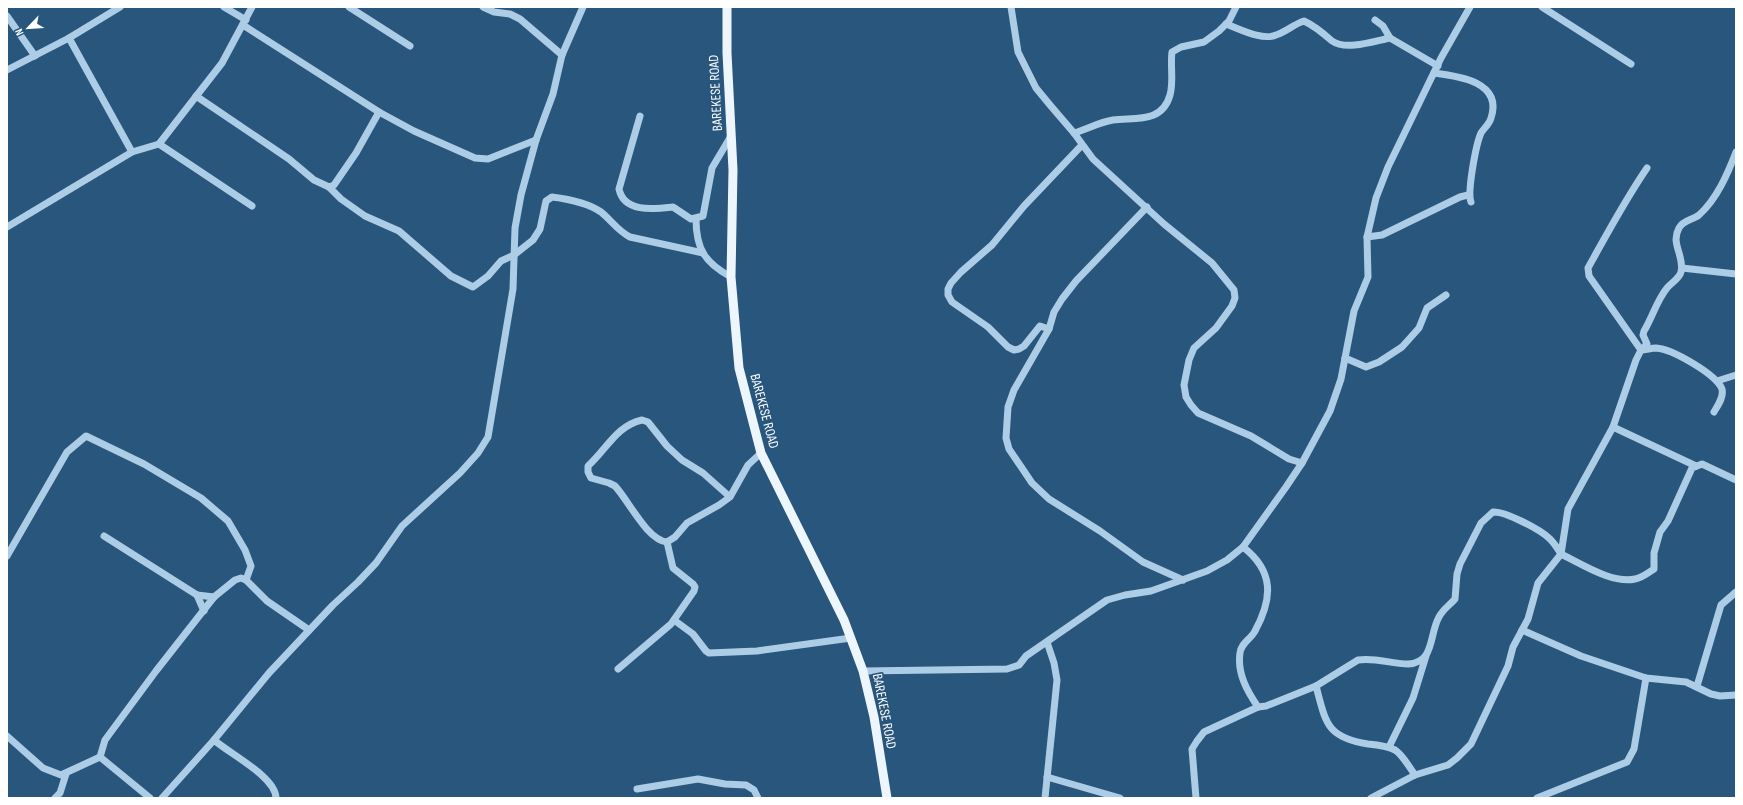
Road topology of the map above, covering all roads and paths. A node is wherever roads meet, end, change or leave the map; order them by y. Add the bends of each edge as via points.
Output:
1 (120, 7) edge
2 (224, 7) edge
3 (252, 7) edge
4 (349, 7) edge
5 (483, 7) edge
6 (583, 7) edge
7 (727, 7) edge
8 (1011, 7) edge
9 (1236, 7) edge
10 (1470, 7) edge
11 (1546, 8) edge
12 (7, 16) edge
13 (1375, 20) dead end
14 (245, 22) junction
15 (1226, 24) junction
16 (69, 38) junction
17 (1390, 38) junction
18 (410, 46) dead end
19 (562, 55) junction
20 (36, 56) junction
21 (1631, 64) dead end
22 (7, 70) edge
23 (1436, 70) junction
24 (196, 96) junction
25 (379, 112) junction
26 (640, 116) dead end
27 (1074, 133) junction
28 (731, 136) junction
29 (536, 140) junction
30 (160, 144) junction
31 (1082, 145) junction
32 (132, 152) junction
33 (1736, 152) edge
34 (1647, 168) dead end
35 (329, 187) junction
36 (252, 206) dead end
37 (1147, 207) junction
38 (696, 219) junction
39 (7, 227) edge
40 (1367, 237) junction
41 (703, 253) junction
42 (514, 255) junction
43 (1682, 268) junction
44 (1736, 274) edge
45 (731, 277) junction
46 (1446, 295) dead end
47 (1049, 329) junction
48 (1641, 350) junction
49 (1345, 358) junction
50 (1736, 375) edge
51 (1717, 381) junction
52 (1714, 412) dead end
53 (1613, 427) junction
54 (761, 453) junction
55 (1302, 463) junction
56 (1696, 466) junction
57 (1736, 480) edge
58 (730, 497) junction
59 (104, 536) dead end
60 (667, 542) junction
61 (1242, 547) junction
62 (1561, 554) junction
63 (7, 556) edge
64 (246, 580) junction
65 (1183, 580) junction
66 (1736, 592) edge
67 (197, 595) junction
68 (214, 597) junction
69 (204, 611) junction
70 (674, 620) junction
71 (309, 630) junction
72 (1522, 630) junction
73 (851, 638) junction
74 (1047, 642) junction
75 (1426, 656) junction
76 (618, 669) dead end
77 (863, 671) junction
78 (1646, 678) junction
79 (1316, 686) junction
80 (1697, 686) junction
81 (1736, 695) edge
82 (1258, 707) junction
83 (7, 736) edge
84 (214, 740) junction
85 (1389, 747) junction
86 (100, 757) junction
87 (66, 774) junction
88 (1415, 775) junction
89 (1047, 777) junction
90 (637, 789) dead end
91 (55, 798) edge
92 (150, 798) edge
93 (162, 798) edge
94 (276, 798) edge
95 (758, 798) edge
96 (887, 798) edge
97 (1045, 798) edge
98 (1120, 798) edge
99 (1196, 798) edge
100 (1371, 798) edge
101 (1537, 798) edge

1 - 16 street
2 - 14 street
3 - 14 street
4 - 18 street
5 - 19 street via 520,19
6 - 19 street
7 - 28 main road, BAREKESE ROAD
8 - 27 street via 1018,52 1036,88
9 - 15 street
10 - 23 street
11 - 21 street
12 - 20 street
13 - 17 street
14 - 24 street via 222,64
14 - 25 street
15 - 17 street via 1268,38 1304,21 1333,42 1340,44 1360,45
15 - 27 street via 1204,42 1181,47 1172,52 1170,95 1165,106 1157,112 1147,118 1105,122
16 - 20 street
16 - 32 street
17 - 23 street
19 - 29 street via 553,94
20 - 22 street
23 - 40 street via 1388,167 1376,198
23 - 40 street via 1474,81 1483,86 1491,99 1491,118 1480,135 1470,199 1460,197 1382,235
24 - 30 street
24 - 35 street via 284,156 314,180
25 - 29 street via 420,134 481,160
25 - 35 street via 356,153 334,185
26 - 38 street via 619,189 621,197 625,202 638,208 673,207 691,220
27 - 31 street
28 - 38 street via 712,168 703,216
28 - 45 main road, BAREKESE ROAD
29 - 42 street via 516,217
30 - 32 street
30 - 36 street
31 - 37 street via 1098,164
31 - 47 street via 1024,206 992,245 961,272 948,289 952,302 988,327 1014,350 1024,346 1040,326
32 - 39 street
33 - 43 street via 1724,179 1709,203 1699,215 1681,224 1677,230 1675,243
34 - 48 street via 1623,203 1588,268 1593,284
35 - 42 street via 365,216 399,231 446,271 473,287 488,276 501,261
37 - 47 street via 1062,298
37 - 55 street via 1212,263 1235,294 1232,306 1216,328 1194,348 1184,385 1186,397 1198,413 1251,436 1289,459
38 - 41 street via 698,240
40 - 49 street via 1368,277 1354,311
41 - 42 street via 630,237 600,211 584,204 552,197 546,201 540,229 534,240
41 - 45 street via 718,270
42 - 71 street via 513,289 488,438 460,474 402,526 376,563
43 - 44 street
43 - 48 street via 1680,276 1665,290 1644,331 1647,344
45 - 54 main road, BAREKESE ROAD via 739,368
46 - 49 street via 1427,308 1419,328 1396,352 1366,367
47 - 65 street via 1008,407 1006,438 1009,449 1032,483 1049,499 1143,562
48 - 51 street via 1657,348 1673,353 1707,372
48 - 53 street
49 - 55 street via 1330,411
50 - 51 street
51 - 52 street via 1722,394
53 - 56 street
53 - 62 street via 1568,509
54 - 58 street via 748,465
54 - 73 main road, BAREKESE ROAD
55 - 61 street
56 - 57 street via 1702,464
56 - 62 street via 1692,468 1668,521 1660,532 1654,553 1654,569 1650,572 1640,578 1621,580
58 - 60 street via 687,522 675,537
58 - 60 street via 703,473 682,460 648,422 636,421 615,434 588,466 588,472 591,478 615,486 651,534 660,541
59 - 67 street
60 - 70 street via 673,568 695,588
61 - 65 street via 1207,571
61 - 82 street via 1252,554 1269,588 1255,632 1242,646 1240,653 1243,682
62 - 72 street via 1538,583 1528,619
62 - 75 street via 1549,538 1537,530 1504,513 1490,514 1481,523 1460,564 1455,599 1438,618
63 - 64 street via 67,452 86,436 144,464 201,498 228,521 251,566
64 - 68 street via 235,580
64 - 71 street via 267,601
65 - 74 street via 1151,591 1107,600
66 - 80 street via 1721,606
67 - 68 street
67 - 69 street
68 - 69 street
69 - 86 street via 105,740
70 - 73 street via 693,634 709,653 757,651
70 - 76 street
71 - 84 street via 269,673
72 - 78 street via 1581,656
72 - 88 street via 1471,744 1448,765
73 - 77 main road, BAREKESE ROAD
74 - 77 street via 1026,656 1019,665 1007,669
74 - 89 street via 1057,680
75 - 79 street via 1408,664 1369,658 1358,660
75 - 85 street via 1413,698
77 - 96 main road, BAREKESE ROAD via 874,717
78 - 80 street via 1686,682
78 - 101 street via 1634,749 1627,762
79 - 82 street
79 - 85 street via 1326,721 1335,733 1348,741
80 - 81 street via 1712,694
82 - 99 street via 1210,728 1196,741 1192,749
83 - 87 street via 43,768 61,775
84 - 93 street
84 - 94 street via 269,781
85 - 88 street via 1397,751
86 - 87 street
86 - 92 street
87 - 91 street via 60,793
88 - 100 street
89 - 97 street
89 - 98 street
90 - 95 street via 698,779 746,785 754,790

